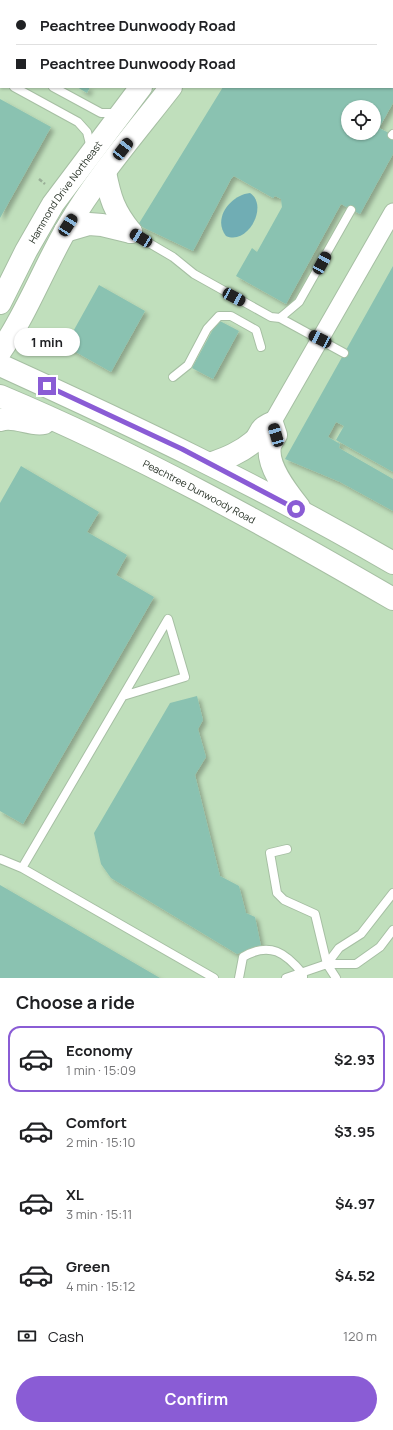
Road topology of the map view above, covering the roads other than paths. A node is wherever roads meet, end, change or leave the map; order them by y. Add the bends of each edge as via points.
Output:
1 (16, 88) edge
2 (55, 88) edge
3 (140, 88) edge
4 (170, 88) edge
5 (122, 112) junction
6 (91, 151) junction
7 (105, 172) junction
8 (351, 210) dead end
9 (393, 212) edge
10 (65, 231) junction
11 (130, 232) junction
12 (0, 303) edge
13 (280, 318) junction
14 (320, 339) junction
15 (261, 347) dead end
16 (0, 352) edge
17 (344, 353) dead end
18 (0, 365) edge
19 (174, 377) dead end
20 (0, 396) edge
21 (0, 420) edge
22 (55, 420) junction
23 (272, 423) junction
24 (210, 464) junction
25 (303, 513) junction
26 (393, 563) edge
27 (393, 599) edge
28 (123, 696) junction
29 (287, 849) dead end
30 (0, 859) edge
31 (22, 868) junction
32 (393, 893) edge
33 (393, 930) edge
34 (327, 964) junction
35 (303, 976) edge
36 (214, 978) edge
37 (239, 978) edge
38 (286, 978) edge
39 (336, 978) edge

1 - 6 lane via 78,122 87,132
2 - 5 lane via 101,113
3 - 5 main road, Hammond Drive Northeast
4 - 7 main road
5 - 6 main road, Hammond Drive Northeast
6 - 12 main road, Hammond Drive Northeast via 42,220
7 - 10 main road
7 - 11 main road via 110,199
8 - 13 lane via 299,302
9 - 14 street
10 - 11 main road via 89,224 102,224
10 - 16 main road via 13,334
11 - 13 lane via 221,290 271,317
13 - 14 lane
14 - 17 lane
14 - 23 street
15 - 19 lane via 256,330 231,316 219,316 207,329 188,365
18 - 24 main road
20 - 22 main road, Peachtree Dunwoody Road
21 - 22 main road via 22,420 38,424
22 - 27 main road, Peachtree Dunwoody Road via 111,446 304,547
23 - 24 main road via 262,428 255,440 244,449
23 - 25 main road via 276,435 270,447 275,472
24 - 25 main road
25 - 26 main road
28 - 28 lane via 130,683 168,619 185,677
28 - 31 lane
29 - 34 lane via 270,853 277,893 284,900 315,914
30 - 31 lane
31 - 36 lane
32 - 34 lane via 362,934 339,948
33 - 34 lane via 380,947 356,964
34 - 35 lane
34 - 39 lane
35 - 37 lane via 290,958 268,949 243,957
35 - 38 lane

